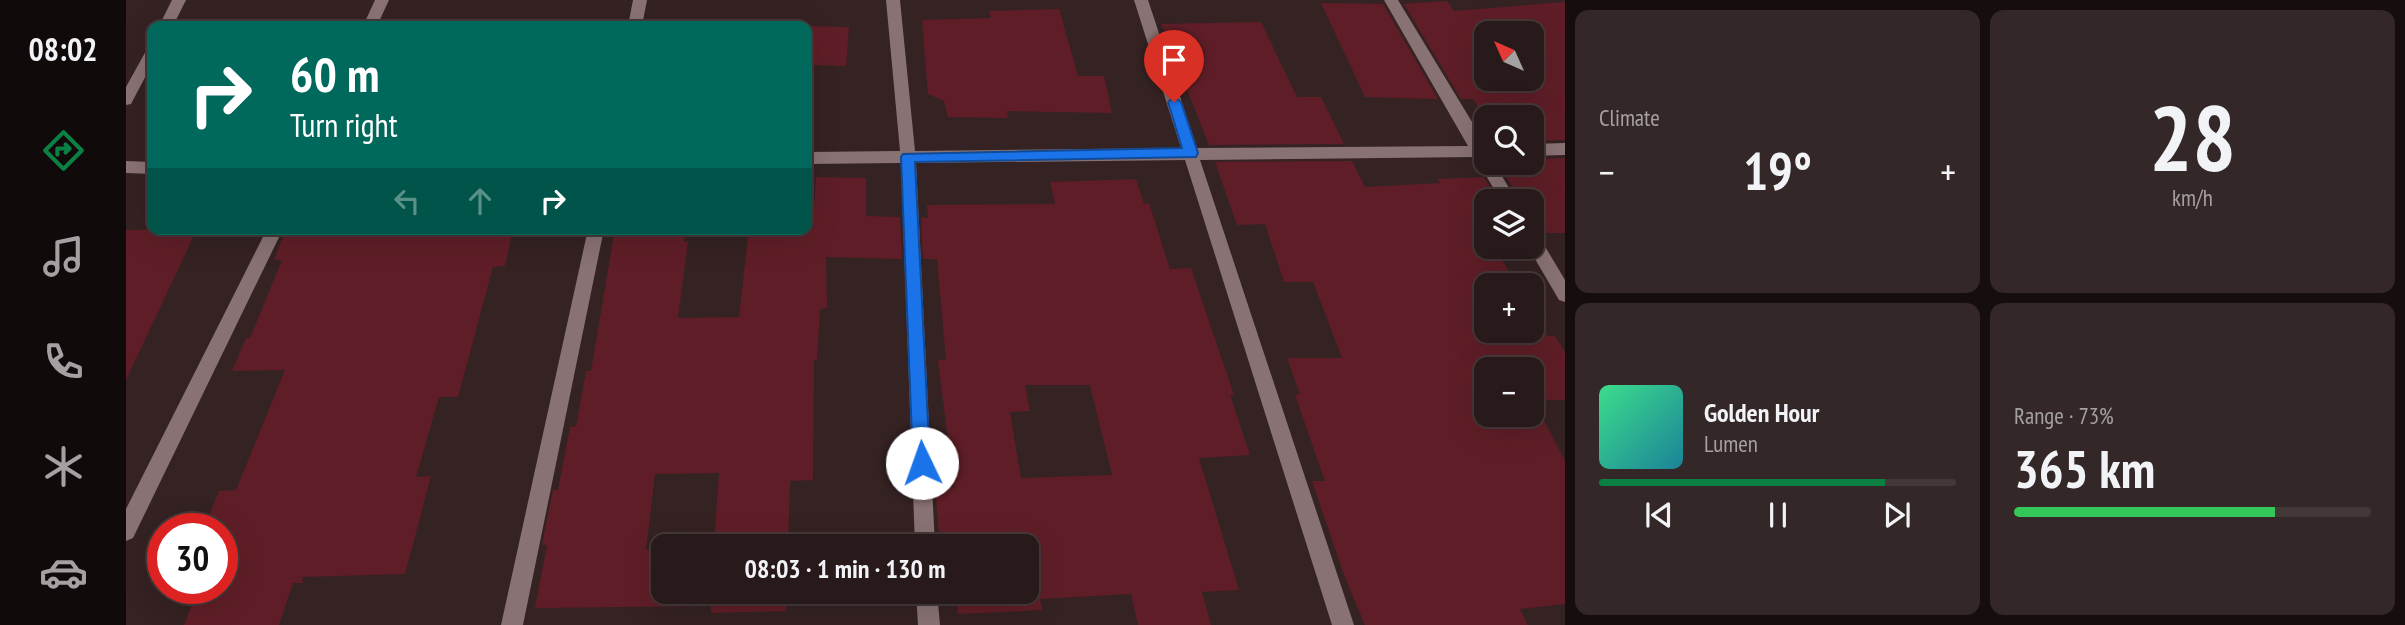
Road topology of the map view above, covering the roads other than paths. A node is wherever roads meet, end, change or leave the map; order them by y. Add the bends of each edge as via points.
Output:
1 (179, 0) edge
2 (382, 0) edge
3 (640, 0) edge
4 (893, 0) edge
5 (1141, 0) edge
6 (1391, 0) edge
7 (168, 21) edge
8 (372, 21) edge
9 (636, 21) edge
10 (147, 61) edge
11 (126, 100) edge
12 (1474, 140) edge
13 (1565, 149) edge
14 (1544, 150) edge
15 (1191, 153) junction
16 (908, 157) junction
17 (1474, 157) edge
18 (812, 158) edge
19 (126, 167) edge
20 (147, 168) edge
21 (272, 235) edge
22 (595, 235) edge
23 (1544, 259) edge
24 (1565, 295) edge
25 (126, 531) edge
26 (924, 534) edge
27 (928, 604) edge
28 (512, 625) edge
29 (929, 625) edge
30 (1343, 625) edge

1 - 7 street
2 - 8 street
3 - 9 street
4 - 16 street
5 - 15 street
6 - 12 street
10 - 11 street
13 - 14 street
15 - 16 street
15 - 17 street
15 - 30 street
16 - 18 street
16 - 26 street
19 - 20 street
21 - 25 street
22 - 28 street
23 - 24 street
27 - 29 street

